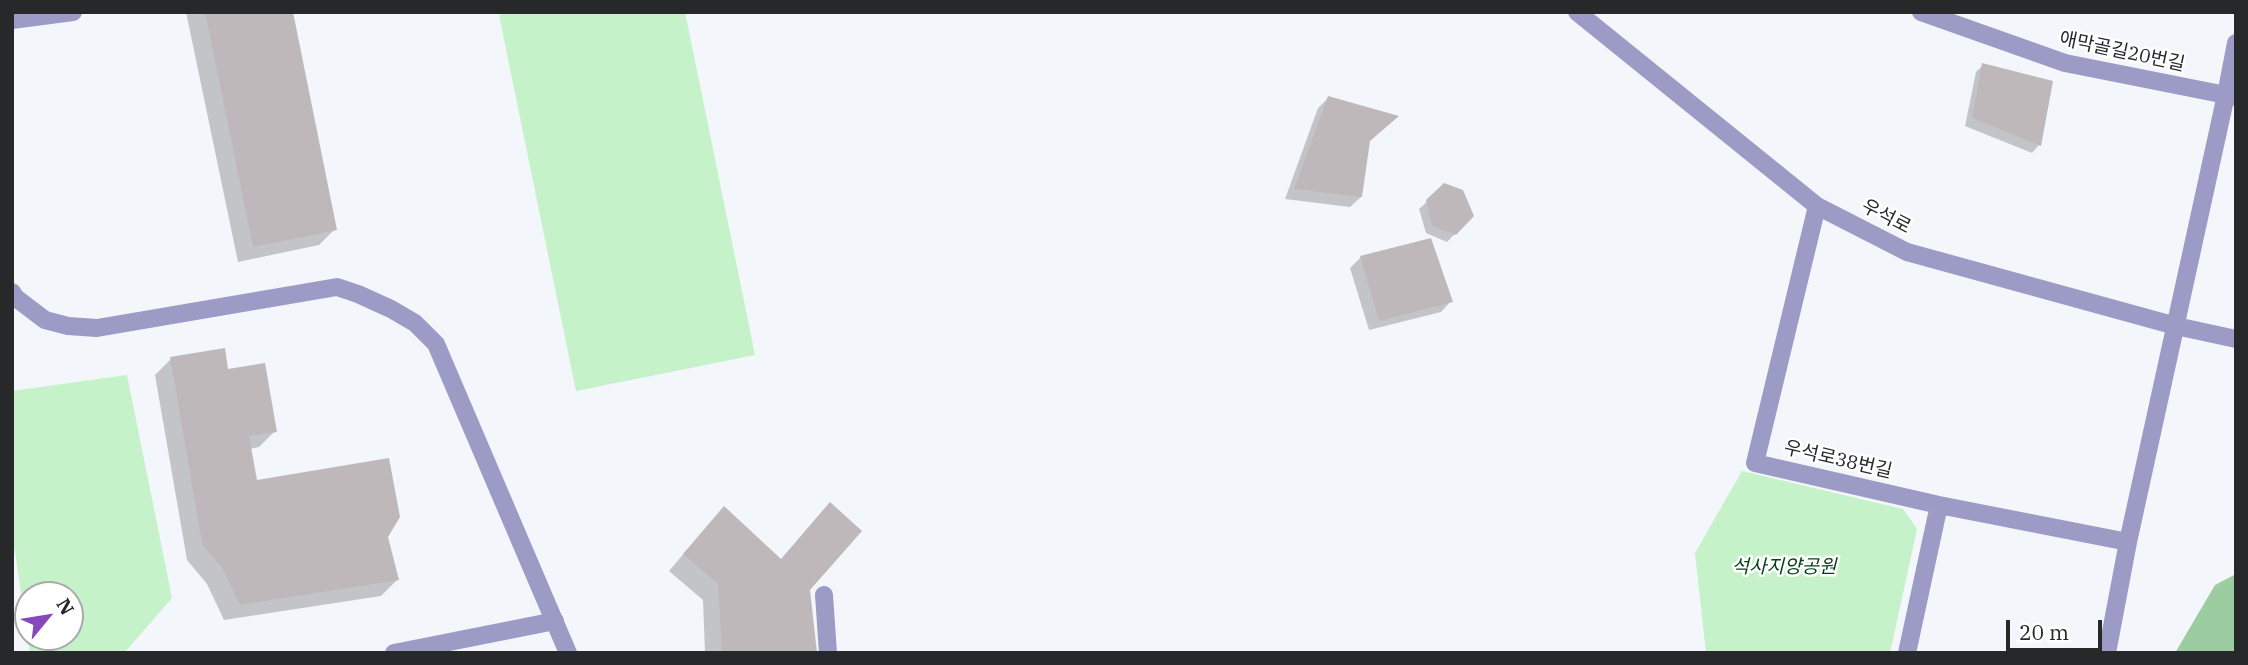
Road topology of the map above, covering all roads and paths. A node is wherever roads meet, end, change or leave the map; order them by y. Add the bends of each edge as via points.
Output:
1 (73, 12) edge
2 (1577, 12) edge
3 (1921, 12) edge
4 (12, 20) edge
5 (2236, 43) edge
6 (2231, 96) edge
7 (1817, 206) junction
8 (12, 292) edge
9 (2176, 326) junction
10 (2236, 339) edge
11 (1939, 505) junction
12 (2128, 542) junction
13 (824, 595) dead end
14 (555, 621) junction
15 (394, 653) edge
16 (568, 653) edge
17 (828, 653) edge
18 (1908, 653) edge
19 (2107, 653) edge

1 - 4 street
2 - 7 street, 우석로
3 - 6 street, 애막골길20번길 via 2065,63
5 - 6 street
6 - 9 street
7 - 9 street, 우석로 via 1907,252
7 - 11 street, 우석로38번길 via 1755,463
8 - 14 street via 45,320 97,328 337,287 415,323 436,344
9 - 10 street, 우석로
9 - 12 street
11 - 12 street
11 - 18 street
12 - 19 street
13 - 17 street
14 - 15 street
14 - 16 street

